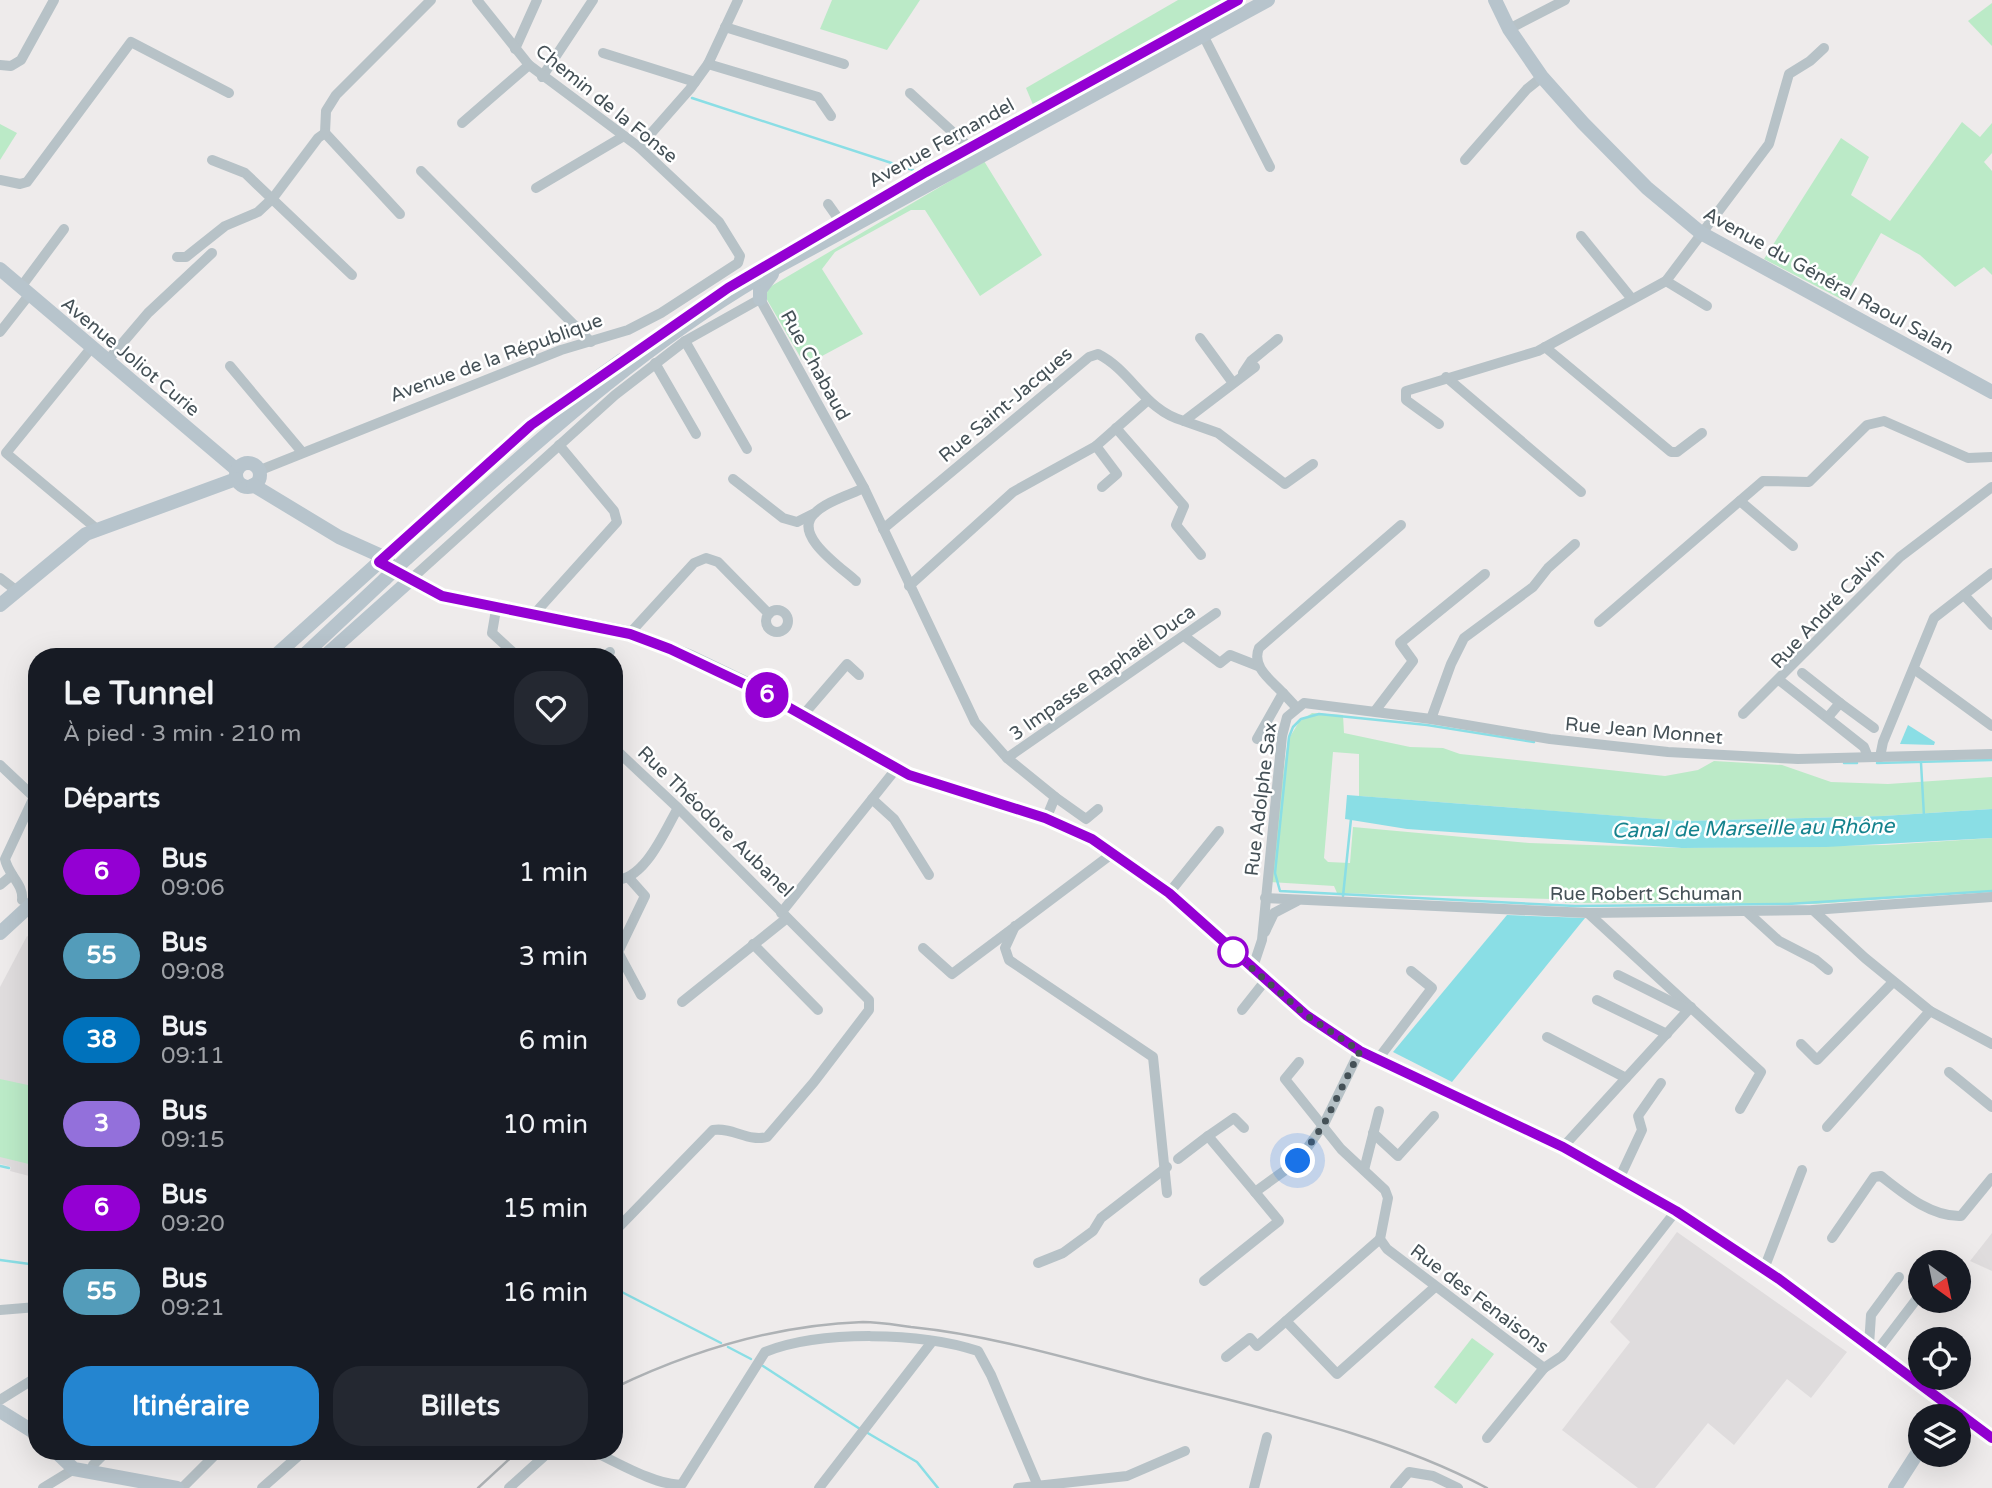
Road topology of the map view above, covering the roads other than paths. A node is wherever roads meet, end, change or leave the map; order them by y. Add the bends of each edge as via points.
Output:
1 (54, 0) edge
2 (431, 0) edge
3 (477, 0) edge
4 (537, 0) edge
5 (593, 0) edge
6 (738, 0) edge
7 (1238, 0) edge
8 (1268, 0) edge
9 (1494, 0) edge
10 (1565, 0) edge
11 (725, 27) junction
12 (1509, 29) junction
13 (1203, 35) junction
14 (515, 48) junction
15 (1824, 48) dead end
16 (603, 53) dead end
17 (708, 64) junction
18 (844, 64) dead end
19 (0, 65) edge
20 (529, 65) junction
21 (542, 77) junction
22 (1542, 77) junction
23 (695, 82) junction
24 (229, 93) dead end
25 (909, 93) dead end
26 (831, 116) dead end
27 (462, 123) dead end
28 (326, 133) junction
29 (624, 136) junction
30 (639, 147) junction
31 (970, 148) junction
32 (212, 160) dead end
33 (1465, 160) dead end
34 (1270, 167) dead end
35 (421, 171) dead end
36 (0, 180) edge
37 (536, 188) dead end
38 (273, 198) junction
39 (828, 204) dead end
40 (400, 214) dead end
41 (841, 221) junction
42 (64, 229) dead end
43 (1701, 233) junction
44 (1581, 236) dead end
45 (212, 253) dead end
46 (177, 257) dead end
47 (738, 263) joint
48 (781, 265) junction
49 (0, 269) edge
50 (352, 275) dead end
51 (1666, 281) junction
52 (25, 291) junction
53 (760, 299) junction
54 (1632, 299) junction
55 (1707, 306) dead end
56 (0, 332) edge
57 (1200, 338) dead end
58 (1278, 339) dead end
59 (685, 341) junction
60 (591, 342) junction
61 (92, 346) junction
62 (1545, 347) junction
63 (108, 360) junction
64 (655, 363) junction
65 (230, 366) dead end
66 (1255, 367) dead end
67 (1446, 377) junction
68 (1237, 380) junction
69 (1992, 392) edge
70 (1147, 401) junction
71 (1184, 421) junction
72 (1439, 424) dead end
73 (1114, 430) junction
74 (1702, 433) dead end
75 (696, 434) dead end
76 (559, 446) junction
77 (1096, 446) junction
78 (747, 449) dead end
79 (302, 452) junction
80 (1992, 457) edge
81 (1313, 464) dead end
82 (258, 471) junction
83 (237, 474) junction
84 (1150, 475) dead end
85 (733, 479) dead end
86 (253, 485) junction
87 (1102, 486) dead end
88 (1992, 487) edge
89 (863, 488) junction
90 (1581, 492) dead end
91 (1740, 501) junction
92 (814, 513) junction
93 (1401, 525) dead end
94 (883, 529) junction
95 (98, 530) junction
96 (1574, 544) dead end
97 (1793, 546) dead end
98 (1201, 555) dead end
99 (395, 568) junction
100 (1992, 573) edge
101 (1485, 574) dead end
102 (0, 578) edge
103 (856, 581) dead end
104 (909, 586) junction
105 (17, 590) junction
106 (1964, 595) junction
107 (497, 604) junction
108 (0, 605) edge
109 (536, 612) junction
110 (1216, 613) dead end
111 (769, 614) dead end
112 (1599, 622) dead end
113 (1992, 625) edge
114 (630, 634) junction
115 (1184, 636) junction
116 (286, 648) edge
117 (298, 648) edge
118 (311, 648) edge
119 (331, 648) edge
120 (508, 648) edge
121 (1258, 666) junction
122 (1914, 668) junction
123 (1802, 673) dead end
124 (859, 675) dead end
125 (1779, 680) junction
126 (1283, 692) junction
127 (1840, 703) junction
128 (1296, 707) junction
129 (1375, 711) junction
130 (804, 714) junction
131 (1743, 714) dead end
132 (1828, 717) junction
133 (1431, 719) junction
134 (1992, 726) edge
135 (1874, 728) dead end
136 (1257, 739) dead end
137 (1992, 754) edge
138 (623, 756) edge
139 (1868, 757) junction
140 (1880, 757) junction
141 (1007, 758) junction
142 (0, 765) edge
143 (896, 769) junction
144 (28, 790) edge
145 (1055, 797) junction
146 (872, 799) junction
147 (678, 808) junction
148 (28, 810) edge
149 (1098, 810) dead end
150 (1046, 819) junction
151 (1219, 831) dead end
152 (1113, 853) junction
153 (929, 875) dead end
154 (12, 876) junction
155 (629, 878) junction
156 (623, 879) edge
157 (0, 885) edge
158 (1169, 893) junction
159 (1992, 897) edge
160 (28, 898) edge
161 (28, 900) edge
162 (28, 900) edge
163 (1299, 900) junction
164 (1268, 906) junction
165 (1813, 910) junction
166 (1746, 911) junction
167 (1588, 913) junction
168 (784, 916) junction
169 (0, 920) edge
170 (1016, 926) junction
171 (0, 933) edge
172 (623, 942) edge
173 (753, 944) junction
174 (923, 948) dead end
175 (623, 961) edge
176 (1252, 970) junction
177 (1828, 970) dead end
178 (1411, 971) dead end
179 (1618, 975) dead end
180 (1265, 981) junction
181 (1893, 982) junction
182 (641, 995) dead end
183 (1597, 999) dead end
184 (682, 1002) dead end
185 (1689, 1009) junction
186 (818, 1010) dead end
187 (1242, 1010) dead end
188 (1930, 1011) junction
189 (1667, 1034) junction
190 (1547, 1037) dead end
191 (1992, 1044) edge
192 (1801, 1045) dead end
193 (1360, 1051) junction
194 (1378, 1059) junction
195 (1299, 1062) dead end
196 (1949, 1072) dead end
197 (1626, 1078) junction
198 (1661, 1083) dead end
199 (1992, 1107) edge
200 (1740, 1109) dead end
201 (1379, 1111) dead end
202 (1434, 1116) dead end
203 (1324, 1124) junction
204 (1827, 1127) dead end
205 (1244, 1128) dead end
206 (1373, 1133) junction
207 (1208, 1136) junction
208 (1563, 1147) junction
209 (1171, 1164) junction
210 (1364, 1170) junction
211 (1802, 1170) dead end
212 (1620, 1177) junction
213 (1992, 1178) edge
214 (1255, 1192) junction
215 (1167, 1193) dead end
216 (1676, 1211) junction
217 (623, 1223) edge
218 (1832, 1238) dead end
219 (1380, 1239) junction
220 (1038, 1263) dead end
221 (1764, 1269) junction
222 (1899, 1277) dead end
223 (1204, 1281) dead end
224 (1435, 1287) junction
225 (28, 1308) edge
226 (1908, 1308) edge
227 (0, 1310) edge
228 (1286, 1321) junction
229 (931, 1342) junction
230 (1873, 1348) junction
231 (1226, 1357) dead end
232 (1544, 1368) junction
233 (28, 1383) edge
234 (0, 1400) edge
235 (1937, 1404) edge
236 (0, 1411) edge
237 (1971, 1426) edge
238 (28, 1428) edge
239 (1267, 1437) dead end
240 (1487, 1438) dead end
241 (1992, 1438) edge
242 (1185, 1451) dead end
243 (64, 1460) edge
244 (98, 1460) edge
245 (210, 1460) edge
246 (294, 1460) edge
247 (540, 1460) edge
248 (612, 1460) edge
249 (1908, 1467) edge
250 (74, 1469) junction
251 (92, 1472) junction
252 (680, 1486) edge
253 (1038, 1486) junction
254 (43, 1488) edge
255 (180, 1488) edge
256 (262, 1488) edge
257 (509, 1488) edge
258 (819, 1488) edge
259 (1018, 1488) edge
260 (1254, 1488) edge
261 (1395, 1488) edge
262 (1458, 1488) edge
263 (1895, 1488) edge

1 - 19 street via 21,60
2 - 28 street via 336,95 326,111
3 - 14 street, Chemin de la Fonse
4 - 14 street
5 - 21 street
6 - 11 street
7 - 31 main road, Avenue Fernandel
8 - 13 main road, Avenue Fernandel
9 - 12 main road, Avenue du Général Raoul Salan
10 - 12 street
11 - 17 street
11 - 18 street
12 - 22 main road, Avenue du Général Raoul Salan
13 - 34 street
13 - 48 main road, Avenue Fernandel
14 - 20 street, Chemin de la Fonse
15 - 43 street via 1789,74 1769,144
16 - 23 street
17 - 23 street
17 - 26 street via 818,97
20 - 21 street, Chemin de la Fonse
20 - 27 street
21 - 29 street, Chemin de la Fonse
22 - 33 street
22 - 43 main road, Avenue du Général Raoul Salan via 1647,188
23 - 30 street
24 - 36 street via 131,42 27,182
25 - 31 street
28 - 38 street
28 - 40 street
29 - 30 street, Chemin de la Fonse
29 - 37 street
30 - 47 street, Chemin de la Fonse via 719,222 740,256
31 - 41 main road, Avenue Fernandel
32 - 38 street via 245,173
35 - 60 street
38 - 46 street via 258,212 225,226 186,257
38 - 50 street
39 - 41 street
41 - 99 main road, Avenue Fernandel via 649,341 554,416
42 - 52 street
43 - 51 street
43 - 69 main road, Avenue du Général Raoul Salan
44 - 54 street
45 - 63 street via 148,313
47 - 60 street, Avenue de la République via 661,313
48 - 53 main road via 762,285
48 - 99 main road, Avenue Fernandel via 625,368
49 - 52 main road, Avenue Joliot Curie
51 - 54 street
51 - 55 street
52 - 56 street
52 - 61 main road, Avenue Joliot Curie
53 - 59 street, Rue Chabaud
53 - 89 street, Rue Chabaud
54 - 62 street
57 - 68 street
58 - 68 street via 1251,361
59 - 64 street, Rue Chabaud
59 - 78 street
60 - 79 street, Avenue de la République
61 - 63 main road, Avenue Joliot Curie
61 - 95 street via 6,453
62 - 67 street
62 - 74 street via 1671,452
63 - 83 main road, Avenue Joliot Curie
64 - 75 street
64 - 76 street, Rue Chabaud
65 - 79 street
66 - 68 street
67 - 72 street via 1413,388 1404,396
67 - 90 street
68 - 71 street
70 - 71 street, Rue Saint-Jacques via 1167,417
70 - 73 street
70 - 94 street, Rue Saint-Jacques via 1110,359 1098,354 1088,357
71 - 81 street, Rue Saint-Jacques via 1218,433 1285,484
73 - 77 street
73 - 84 street
73 - 98 street via 1184,506 1176,525
76 - 99 street, Rue Chabaud
76 - 109 street via 614,511 617,522
77 - 87 street via 1117,474
77 - 104 street via 1013,492
79 - 82 street, Avenue de la République
80 - 91 street via 1968,458 1876,421 1809,482 1763,481
82 - 83 main road via 248,464
82 - 86 main road via 259,479
83 - 86 main road via 245,487
83 - 95 main road
85 - 92 street via 783,518 797,522
86 - 99 main road
88 - 125 street, Rue André Calvin via 1899,557
89 - 92 street
89 - 94 street, Rue Chabaud
91 - 97 street
91 - 112 street
92 - 103 street via 807,524 809,534
93 - 121 street via 1259,648
94 - 104 street, Rue Chabaud
95 - 105 main road via 86,534
96 - 133 street via 1533,587 1464,638
99 - 107 main road via 442,596
99 - 116 main road
99 - 117 main road, Avenue Fernandel
99 - 118 main road, Avenue Fernandel
99 - 119 main road
100 - 106 street
101 - 129 street via 1400,643 1413,661
102 - 105 street
104 - 141 street, Rue Chabaud via 975,722
105 - 108 main road
106 - 113 street
106 - 122 street via 1934,618
107 - 109 main road
107 - 120 street via 492,633
109 - 114 main road
110 - 115 street, 3 Impasse Raphaël Duca
111 - 114 street via 718,562 706,558 694,564
114 - 130 main road via 691,657
115 - 121 street via 1220,663 1230,655
115 - 141 street, 3 Impasse Raphaël Duca
121 - 126 street
122 - 134 street
122 - 140 street
123 - 127 street
124 - 130 street via 847,664
125 - 131 street
125 - 132 street, Rue André Calvin
126 - 128 street, Rue Adolphe Sax
126 - 136 street, Rue Adolphe Sax
127 - 132 street
127 - 135 street
128 - 129 street, Rue Jean Monnet via 1315,702
128 - 164 street, Rue Adolphe Sax via 1287,717 1282,736
129 - 133 street, Rue Jean Monnet
130 - 143 main road
132 - 139 street, Rue André Calvin via 1864,747
133 - 139 street, Rue Jean Monnet via 1668,752
137 - 140 street, Rue Jean Monnet
138 - 147 street, Rue Théodore Aubanel
139 - 140 street, Rue Jean Monnet
141 - 145 street, Rue Chabaud
142 - 144 street
143 - 146 street, Rue Théodore Aubanel
143 - 150 main road
145 - 149 street, Rue Chabaud via 1086,819
145 - 150 street
146 - 153 street via 894,819
146 - 168 street, Rue Théodore Aubanel
147 - 155 street via 644,864
147 - 168 street, Rue Théodore Aubanel
148 - 154 street via 5,859
150 - 152 main road
151 - 158 street
152 - 158 main road
152 - 170 street
154 - 157 street
154 - 160 street
155 - 156 street
155 - 172 street via 645,896
158 - 176 main road
159 - 165 street, Rue Robert Schuman
161 - 169 main road
162 - 171 main road
163 - 164 street
163 - 164 street, Rue Robert Schuman
163 - 167 street, Rue Robert Schuman
164 - 176 street, Rue Adolphe Sax
165 - 166 street, Rue Robert Schuman
165 - 181 street
166 - 167 street, Rue Robert Schuman
166 - 177 street via 1779,941
167 - 185 street
168 - 173 street
168 - 217 street via 869,1000 869,1010 767,1137 758,1139 725,1128 713,1130
170 - 174 street via 952,974
170 - 209 street via 1005,948 1009,960 1153,1057
173 - 184 street
173 - 186 street
175 - 182 street
176 - 180 main road
178 - 194 street via 1432,988
179 - 185 street
180 - 187 street
180 - 193 main road
181 - 188 street
181 - 192 street via 1817,1060
183 - 189 street
185 - 189 street
185 - 200 street via 1761,1072
188 - 191 street
188 - 204 street
189 - 197 street
190 - 197 street
193 - 194 main road
193 - 203 street
194 - 208 main road
195 - 203 street via 1285,1079
196 - 199 street
197 - 208 street
198 - 212 street via 1639,1116 1642,1130
201 - 206 street
202 - 206 street via 1398,1156
203 - 210 street via 1341,1149
203 - 214 street via 1298,1161
205 - 207 street via 1234,1118
206 - 210 street
207 - 209 street
207 - 214 street
208 - 212 main road
209 - 215 street
209 - 220 street via 1101,1218 1093,1231 1063,1253
210 - 219 street via 1388,1198
211 - 221 street
212 - 216 main road
213 - 218 street via 1961,1216 1949,1216 1874,1177
214 - 223 street via 1279,1221
216 - 221 main road
216 - 232 street, Rue des Fenaisons via 1562,1356
219 - 224 street, Rue des Fenaisons
219 - 228 street
221 - 230 main road
222 - 230 street via 1871,1315
224 - 228 street via 1336,1374
224 - 232 street, Rue des Fenaisons
225 - 227 street
226 - 230 street
228 - 231 street via 1257,1346 1250,1338
229 - 252 street via 819,1340 765,1352
229 - 253 street via 978,1352
229 - 258 street
230 - 235 main road
232 - 240 street
233 - 234 street
236 - 238 main road
237 - 241 main road
239 - 260 street
242 - 253 street via 1127,1476
243 - 250 main road
244 - 251 street
245 - 255 street
246 - 256 street
247 - 257 street
248 - 252 street
249 - 263 main road
250 - 251 main road
250 - 254 street
251 - 255 main road
253 - 259 street
261 - 262 street via 1409,1472 1433,1476

